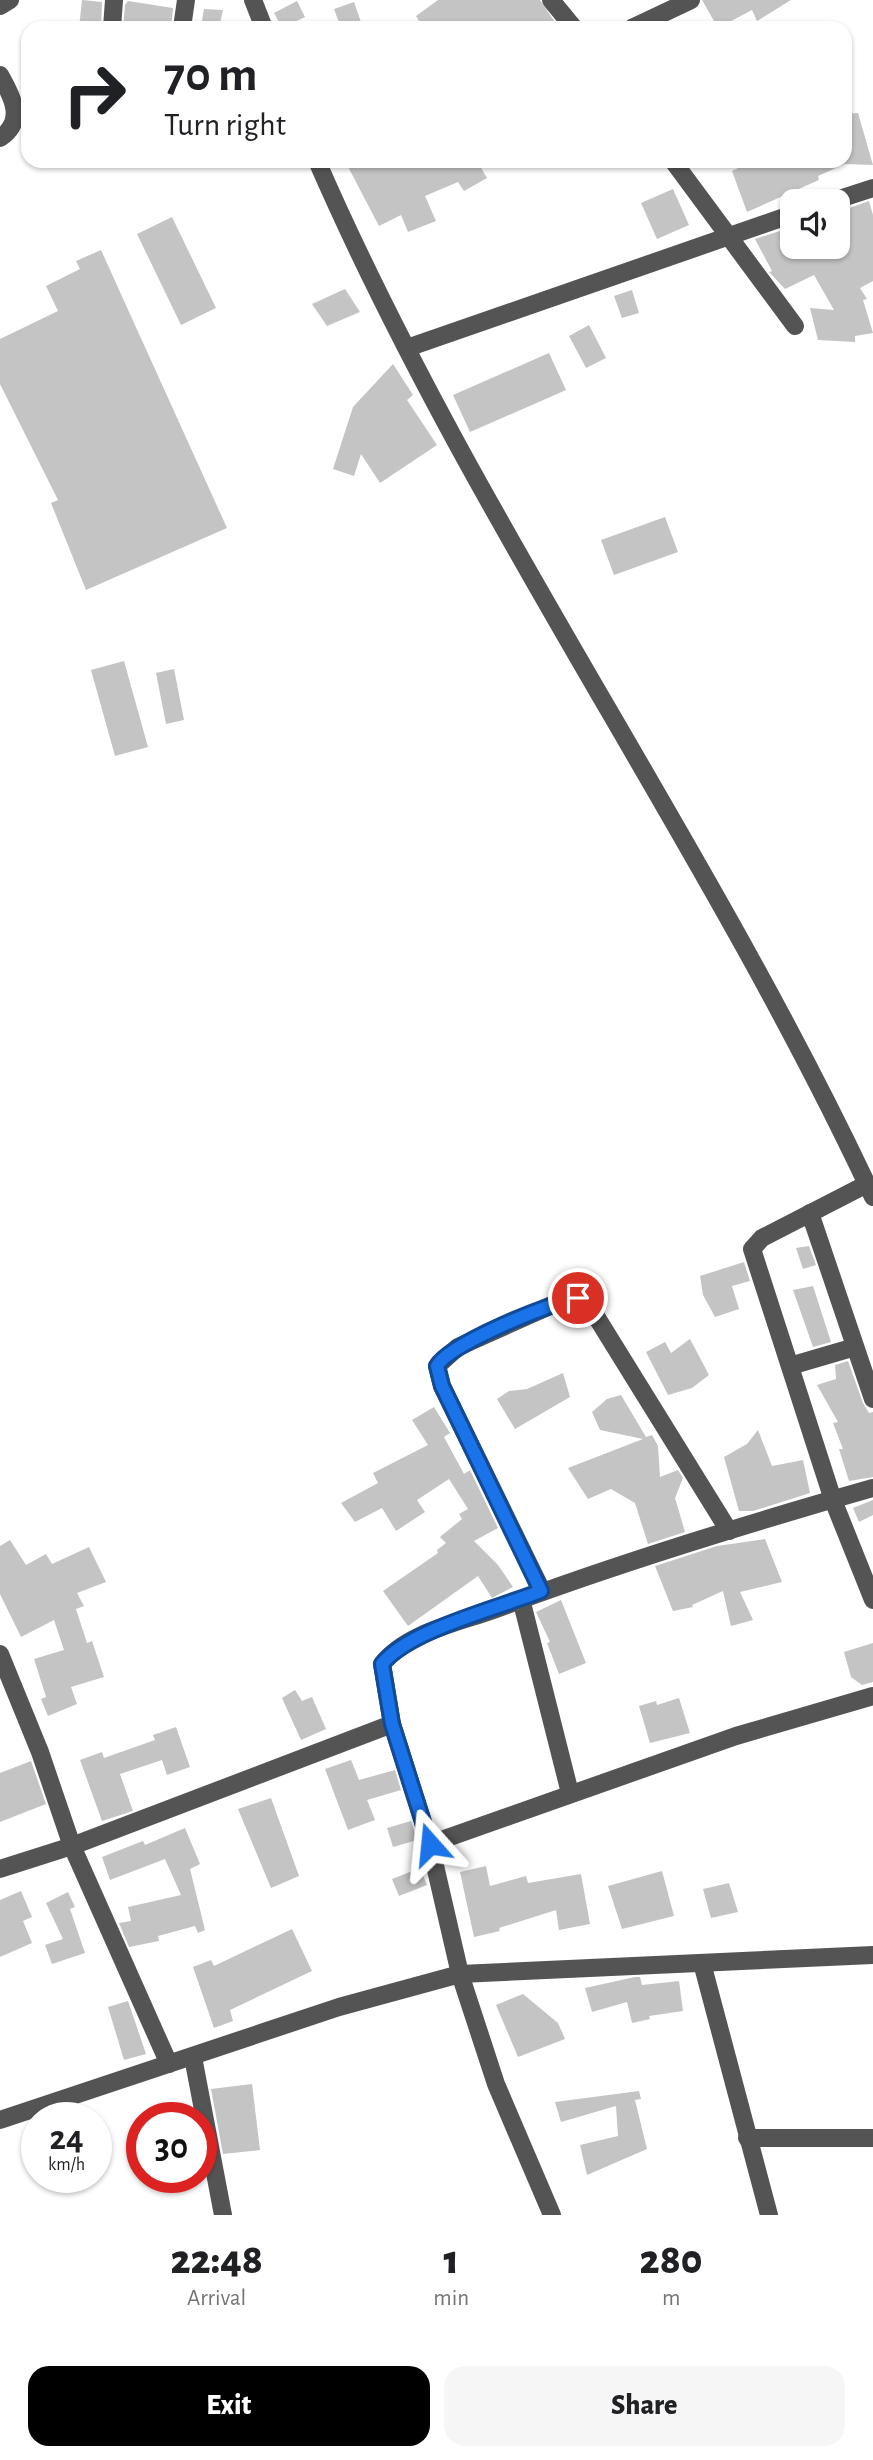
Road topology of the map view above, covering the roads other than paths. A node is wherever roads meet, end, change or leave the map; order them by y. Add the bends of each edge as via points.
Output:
1 (10, 0) edge
2 (114, 0) edge
3 (186, 0) edge
4 (253, 0) edge
5 (551, 0) edge
6 (691, 0) edge
7 (0, 6) edge
8 (112, 21) edge
9 (183, 21) edge
10 (261, 21) edge
11 (568, 21) edge
12 (647, 21) edge
13 (0, 75) edge
14 (0, 138) edge
15 (320, 168) edge
16 (678, 168) edge
17 (873, 188) edge
18 (850, 195) edge
19 (780, 218) edge
20 (728, 235) junction
21 (795, 326) dead end
22 (407, 348) junction
23 (870, 1191) edge
24 (810, 1213) junction
25 (855, 1347) junction
26 (790, 1366) junction
27 (873, 1399) edge
28 (873, 1488) edge
29 (834, 1500) junction
30 (729, 1531) junction
31 (541, 1591) junction
32 (521, 1600) junction
33 (873, 1600) edge
34 (0, 1654) edge
35 (873, 1696) edge
36 (392, 1724) junction
37 (570, 1793) junction
38 (430, 1844) junction
39 (72, 1846) junction
40 (0, 1869) edge
41 (873, 1955) edge
42 (702, 1962) junction
43 (460, 1974) junction
44 (193, 2057) junction
45 (169, 2064) junction
46 (0, 2120) edge
47 (747, 2138) junction
48 (873, 2138) edge
49 (223, 2215) edge
50 (552, 2215) edge
51 (769, 2215) edge

1 - 7 street
2 - 8 street
3 - 9 street
4 - 10 street
5 - 11 street
6 - 12 street
13 - 14 street via 16,109 14,121
15 - 22 street
16 - 20 street
17 - 18 street
19 - 20 street
20 - 21 street
20 - 22 street
22 - 23 street via 550,609 742,941
23 - 24 street
24 - 25 street
24 - 26 street via 762,1238 752,1249
25 - 26 street
25 - 27 street
26 - 29 street
28 - 29 street
29 - 30 street
29 - 33 street
30 - 31 street
30 - 31 street via 589,1305 578,1298 561,1301 458,1347 437,1366 442,1386
31 - 32 street
32 - 36 street via 412,1639 393,1651 382,1664
32 - 37 street
34 - 39 street
35 - 37 street via 736,1736
36 - 38 street
36 - 39 street
37 - 38 street
38 - 43 street
39 - 40 street
39 - 45 street
41 - 42 street
42 - 43 street
42 - 47 street
43 - 44 street via 339,2007
43 - 50 street via 496,2084
44 - 45 street
44 - 49 street
45 - 46 street
47 - 48 street
47 - 51 street

